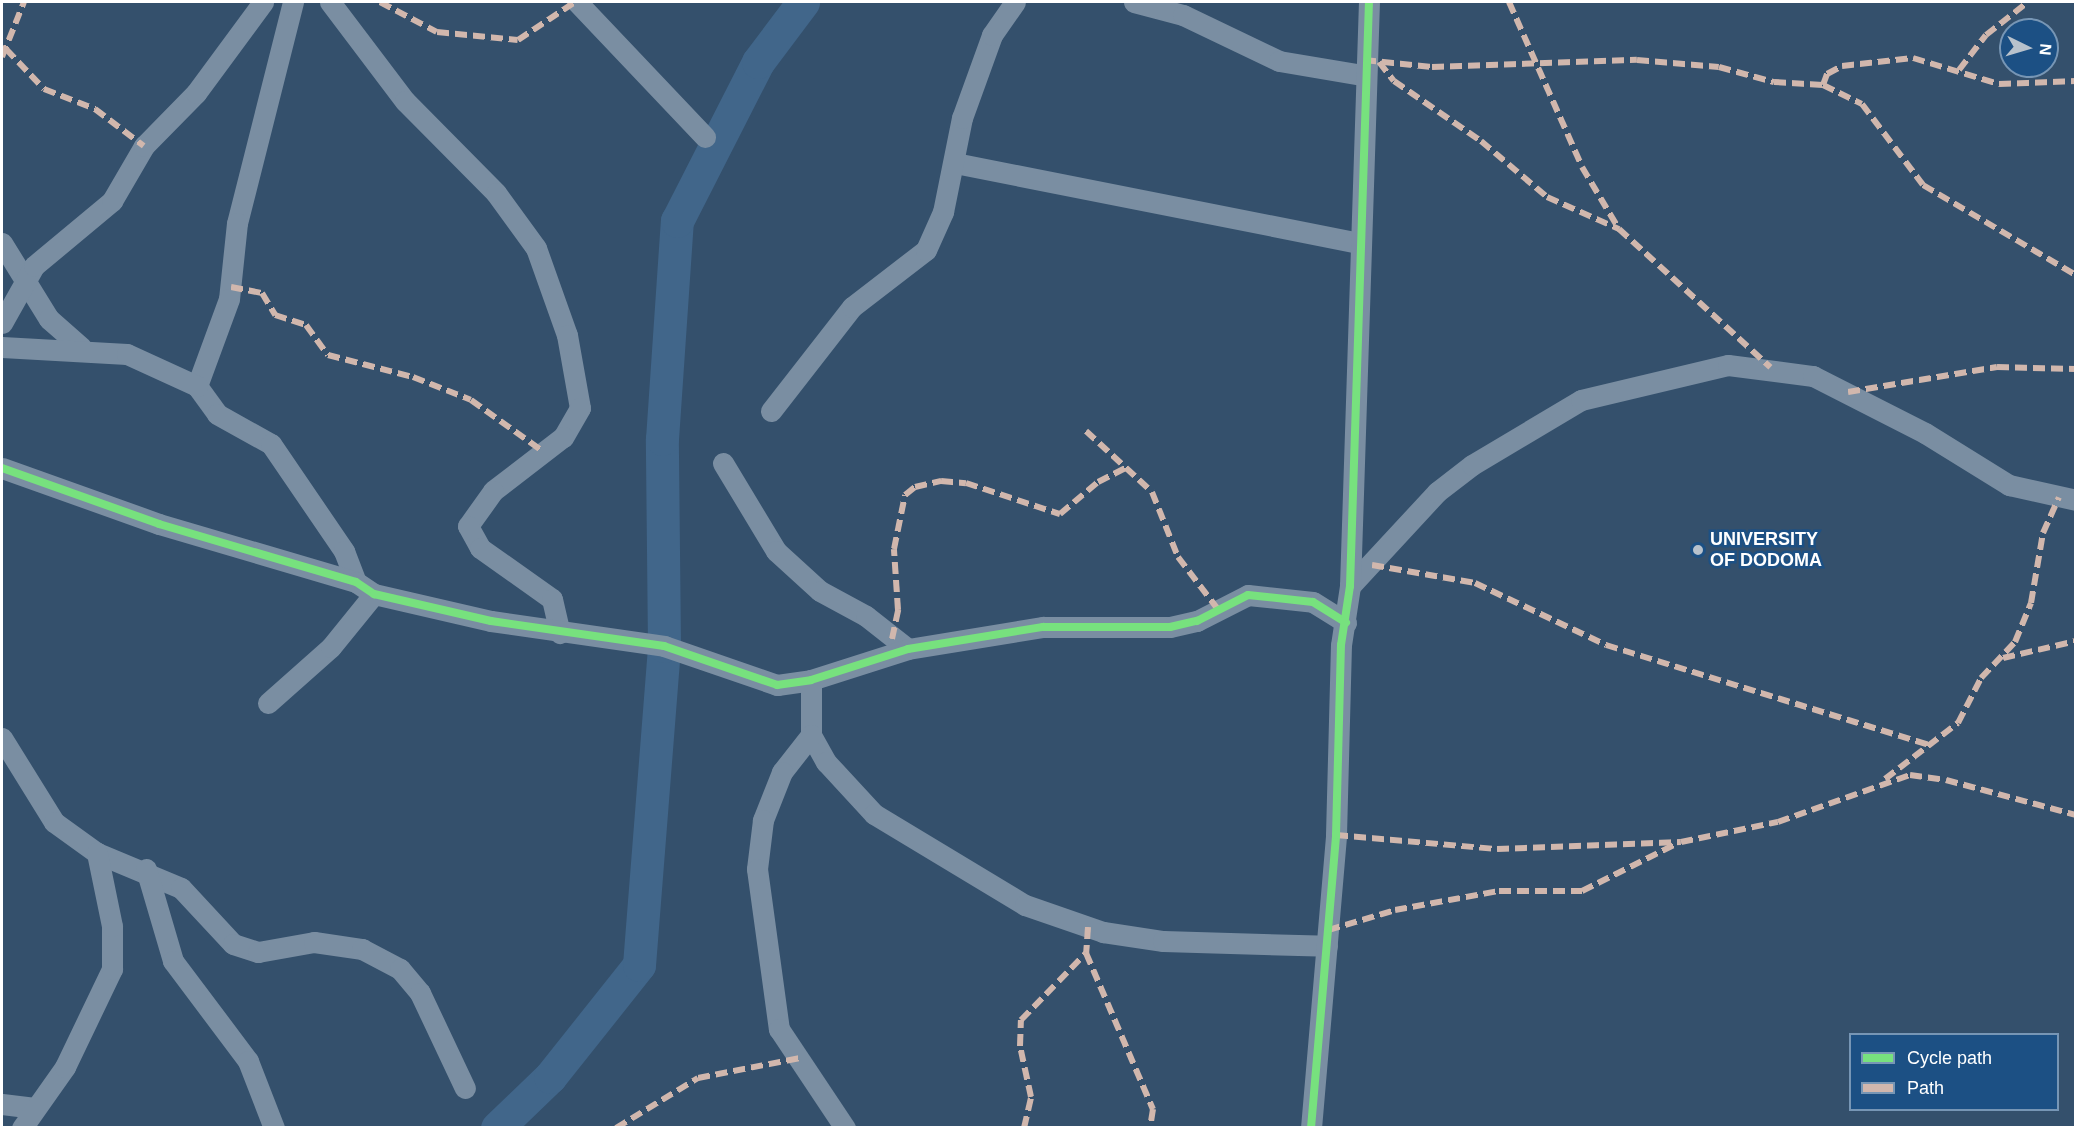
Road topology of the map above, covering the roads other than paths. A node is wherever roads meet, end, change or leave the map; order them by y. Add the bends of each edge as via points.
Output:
1 (263, 2) edge
2 (293, 2) edge
3 (330, 2) edge
4 (577, 2) edge
5 (1016, 2) edge
6 (1134, 2) edge
7 (1369, 2) edge
8 (1363, 75) junction
9 (705, 137) dead end
10 (955, 163) junction
11 (2, 243) edge
12 (1358, 243) junction
13 (23, 281) junction
14 (2, 323) edge
15 (2, 347) edge
16 (81, 347) junction
17 (197, 386) junction
18 (771, 411) dead end
19 (723, 463) dead end
20 (2, 468) edge
21 (2076, 500) edge
22 (356, 582) junction
23 (1350, 586) junction
24 (374, 594) junction
25 (1346, 623) junction
26 (560, 633) junction
27 (908, 649) junction
28 (811, 680) junction
29 (268, 703) dead end
30 (811, 735) junction
31 (2, 738) edge
32 (97, 853) junction
33 (146, 869) junction
34 (1327, 946) junction
35 (465, 1088) dead end
36 (2, 1104) edge
37 (35, 1108) junction
38 (22, 1128) edge
39 (274, 1128) edge
40 (845, 1128) edge
41 (1311, 1128) edge

1 - 13 street via 196,93 144,146 112,201
2 - 17 street via 237,223 229,299
3 - 26 street via 405,101 496,193 536,248 567,335 580,408 563,437 493,491 468,526 480,548 552,599
4 - 9 street
5 - 10 street via 992,35 962,118
6 - 8 street via 1184,15 1278,61
7 - 8 street
8 - 12 street
10 - 12 street
10 - 18 street via 944,212 926,250 852,308
11 - 13 street
12 - 23 street
13 - 14 street
13 - 16 street via 49,319
15 - 16 street
16 - 17 street via 151,361
17 - 22 street via 217,414 271,444 344,551
19 - 27 street via 776,551 820,591 867,616
20 - 22 street via 159,524
21 - 23 street via 2009,485 1925,433 1813,376 1728,364 1581,400 1472,465 1437,492
22 - 24 street
23 - 25 street
24 - 26 street
24 - 29 street via 331,647
25 - 27 street via 1313,602 1248,595 1197,621 1170,627 1072,624
25 - 34 street
26 - 28 street via 664,646 777,685
27 - 28 street
28 - 30 street
30 - 34 street via 826,762 874,814 1025,905 1103,932 1163,941
30 - 40 street via 782,772 763,820 757,869 779,1029
31 - 32 street via 54,822
32 - 33 street
32 - 37 street via 112,926 111,969 65,1067
33 - 35 street via 181,888 244,949 314,942 381,956 420,993
33 - 39 street via 173,961 248,1061
34 - 41 street
36 - 37 street
37 - 38 street

